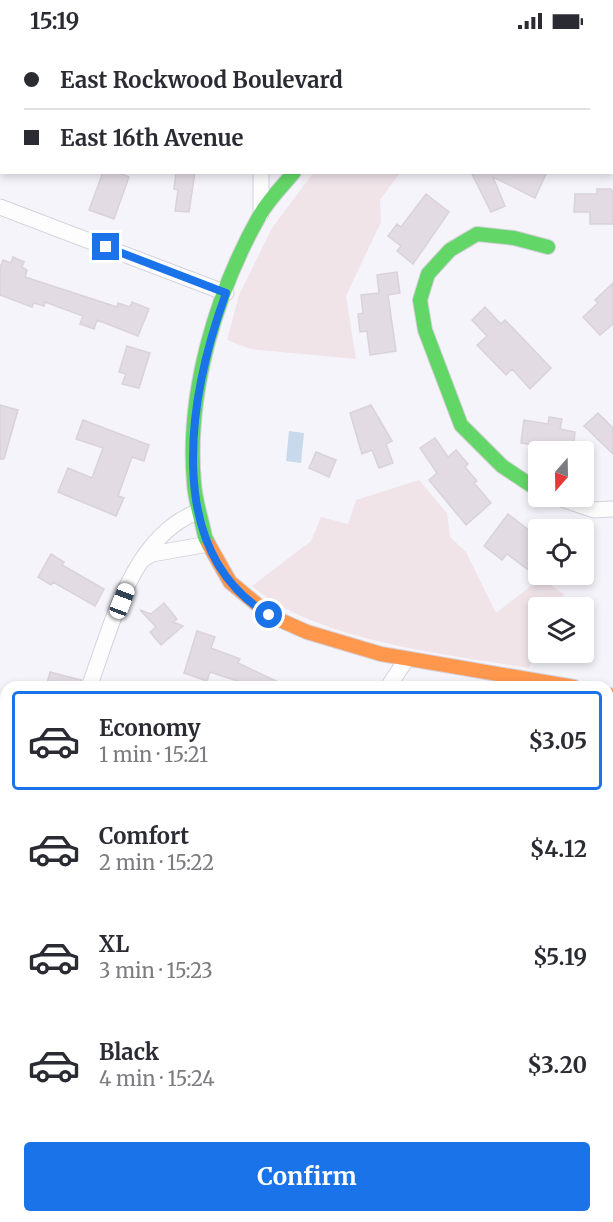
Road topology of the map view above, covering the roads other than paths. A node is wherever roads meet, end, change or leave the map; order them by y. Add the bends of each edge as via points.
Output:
1 (261, 174) edge
2 (292, 174) edge
3 (0, 207) edge
4 (261, 214) junction
5 (548, 247) dead end
6 (226, 293) junction
7 (528, 483) edge
8 (585, 507) edge
9 (613, 508) edge
10 (197, 512) junction
11 (208, 544) junction
12 (140, 562) junction
13 (406, 660) junction
14 (91, 681) edge
15 (392, 681) edge
16 (537, 681) edge

1 - 4 street
2 - 4 street
3 - 6 street
4 - 6 street
5 - 7 street via 477,234 450,250 428,274 420,300 425,330 461,424 502,466
6 - 10 street via 208,350 198,406 193,466
8 - 9 street
10 - 11 street
10 - 12 street via 162,536
11 - 12 street via 152,554
11 - 13 street via 233,584 269,615 321,637
12 - 14 street
13 - 15 street
13 - 16 street

